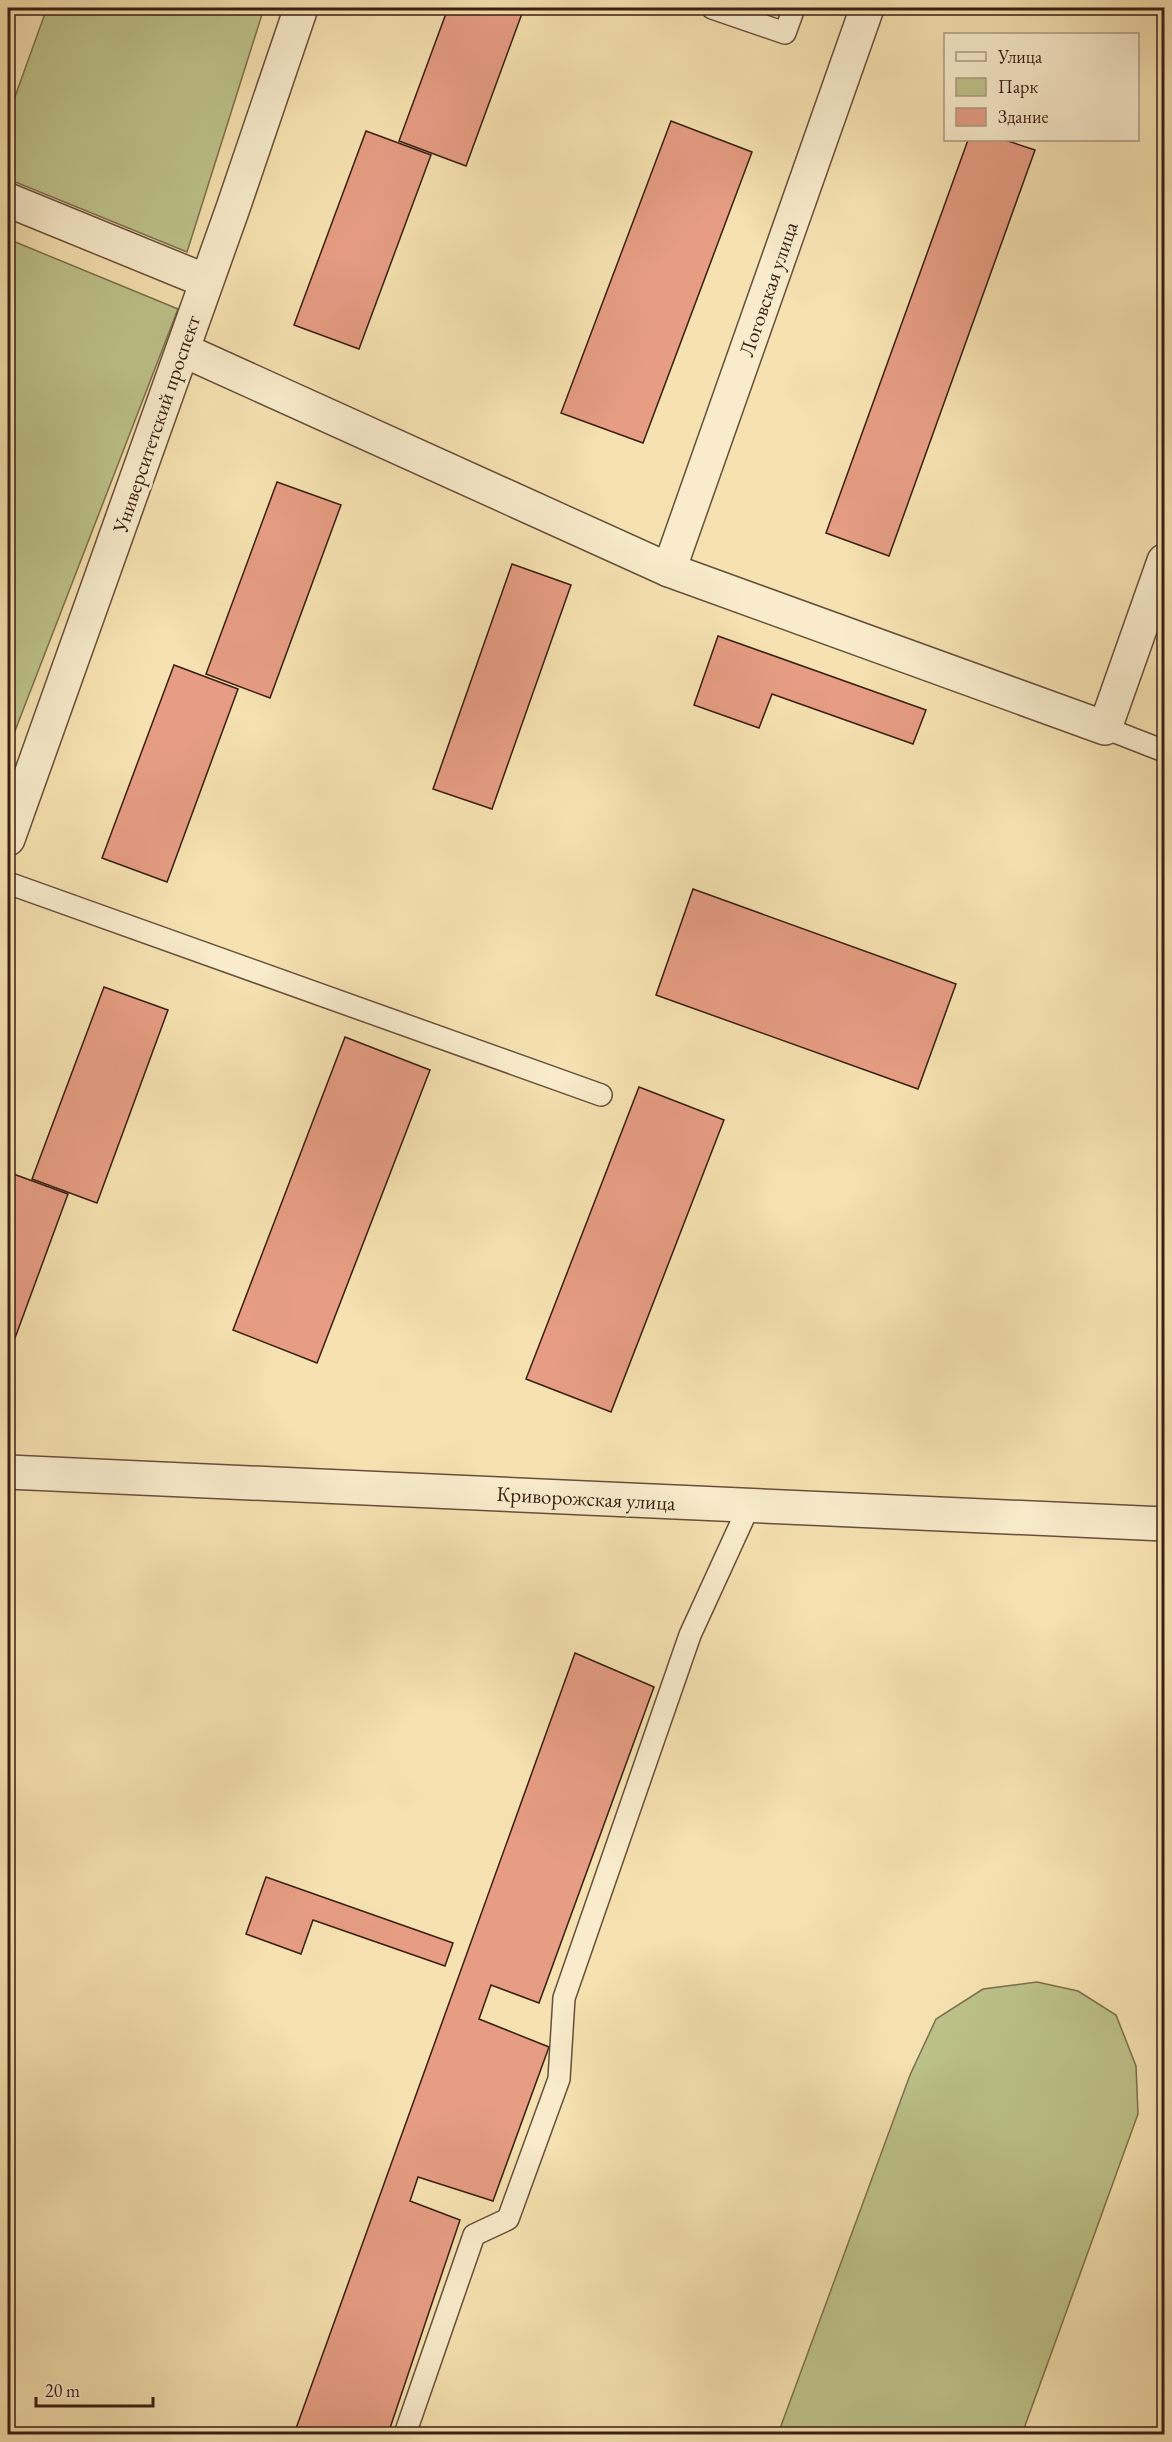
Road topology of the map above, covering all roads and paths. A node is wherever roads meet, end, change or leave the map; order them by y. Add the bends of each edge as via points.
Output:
1 (301, 8) edge
2 (712, 8) edge
3 (794, 8) edge
4 (867, 8) edge
5 (8, 200) edge
6 (206, 280) junction
7 (183, 350) junction
8 (1164, 561) edge
9 (669, 570) junction
10 (1105, 728) junction
11 (1164, 751) edge
12 (8, 839) edge
13 (8, 883) edge
14 (601, 1095) dead end
15 (8, 1472) edge
16 (749, 1506) junction
17 (1164, 1524) edge
18 (405, 2434) edge

1 - 6 street, Университетский проспект
2 - 3 lane via 785,33
4 - 9 street, Логовская улица
5 - 6 street
6 - 7 street, Университетский проспект
7 - 9 street
7 - 12 street, Университетский проспект
8 - 10 street
9 - 10 street
10 - 11 lane
13 - 14 lane
15 - 16 street, Криворожская улица
16 - 17 street, Криворожская улица
16 - 18 lane via 690,1635 564,1998 559,2079 508,2219 474,2235

